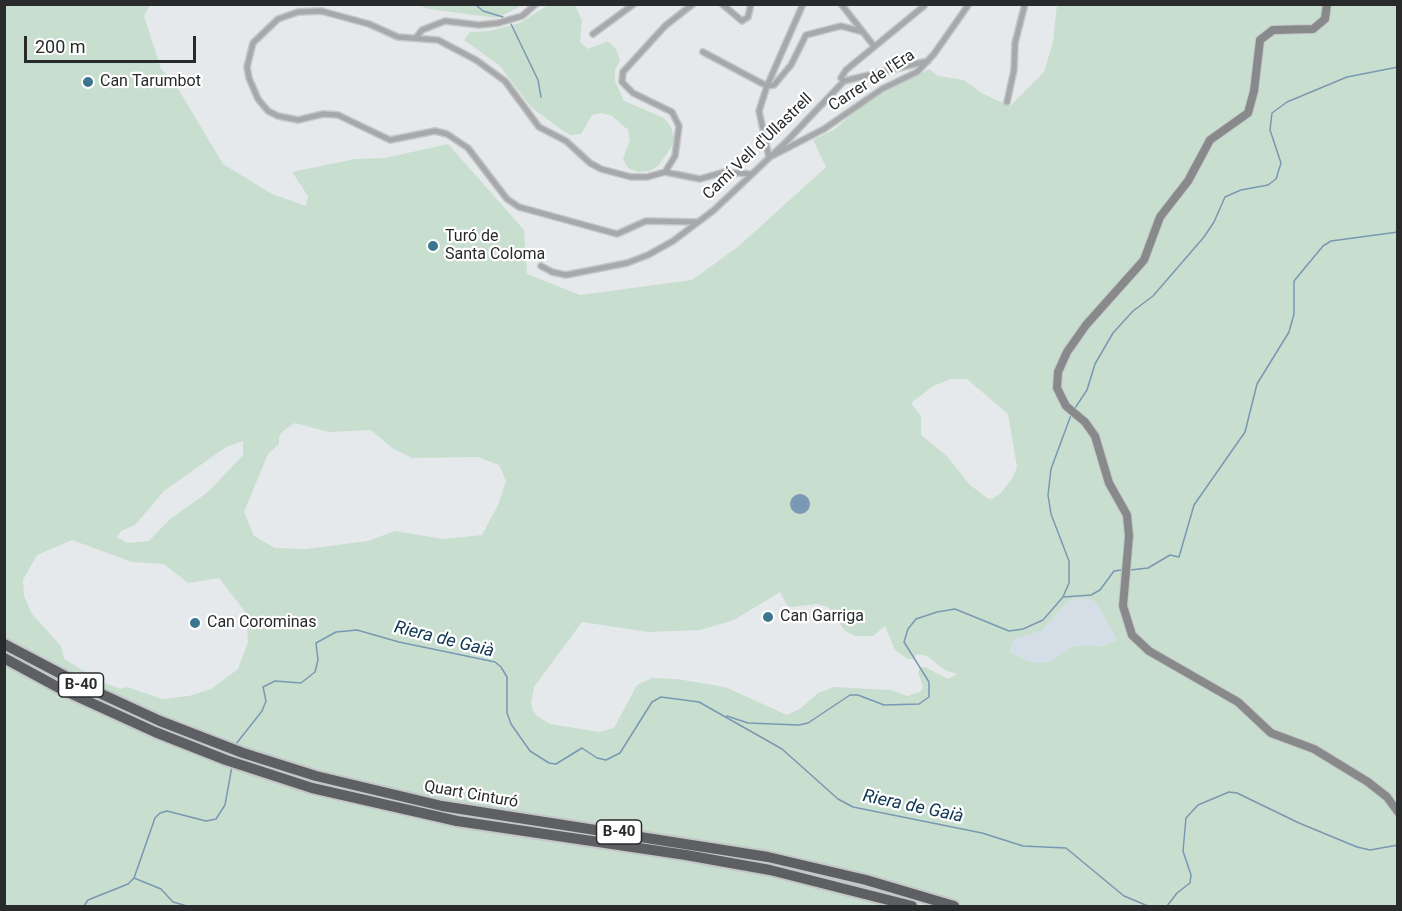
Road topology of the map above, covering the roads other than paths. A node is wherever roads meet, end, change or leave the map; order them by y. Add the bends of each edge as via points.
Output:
1 (536, 4) edge
2 (634, 4) edge
3 (693, 4) edge
4 (722, 4) edge
5 (751, 4) edge
6 (802, 4) edge
7 (841, 4) edge
8 (969, 4) edge
9 (1025, 4) edge
10 (1327, 4) edge
11 (924, 5) edge
12 (430, 26) junction
13 (863, 32) junction
14 (593, 34) dead end
15 (416, 38) junction
16 (435, 40) junction
17 (874, 46) junction
18 (704, 52) dead end
19 (928, 61) junction
20 (844, 81) junction
21 (767, 86) junction
22 (1007, 102) dead end
23 (769, 157) junction
24 (665, 172) junction
25 (751, 174) junction
26 (696, 222) junction
27 (542, 266) dead end
28 (4, 644) edge
29 (4, 658) edge
30 (1398, 812) edge
31 (912, 906) edge
32 (954, 906) edge

1 - 12 street via 522,16 498,23 445,21
2 - 14 street
3 - 24 street via 665,26 623,72 622,82 633,93 672,112 679,126 675,156
4 - 5 street via 741,21 748,17
6 - 21 street
7 - 13 street
8 - 19 street, Carrer de l'Era
9 - 22 street
10 - 30 street via 1324,19 1313,29 1273,30 1260,40 1248,112 1210,140 1188,182 1157,223 1143,260 1067,352 1058,372 1057,388 1061,399 1091,429 1109,483 1127,515 1130,536 1123,606 1132,635 1149,651 1238,702 1270,734 1314,749 1376,788
11 - 17 street
12 - 15 street
12 - 16 street
13 - 17 street
13 - 21 street via 841,26 806,35 791,65 774,85
15 - 16 street
15 - 26 street via 398,37 321,10 298,12 278,19 265,30 253,43 247,67 258,99 278,116 298,120 338,115 390,140 435,131 459,140 507,199 519,207 617,234 646,221
16 - 24 street via 476,60 506,81 539,127 566,141 590,163 631,177
17 - 20 street, Camí Vell d'Ullastrell via 843,74
18 - 21 street
19 - 20 street
19 - 23 street, Carrer de l'Era via 824,129
20 - 23 street, Camí Vell d'Ullastrell
21 - 23 street via 759,111
23 - 25 street, Camí Vell d'Ullastrell
24 - 25 street via 700,179 724,172
25 - 26 street, Camí Vell d'Ullastrell
26 - 27 street, Camí Vell d'Ullastrell via 673,241 627,263 567,275
28 - 32 highway, Quart Cinturó / B-40 via 160,721 316,776 442,806 768,857
29 - 31 highway, Quart Cinturó / B-40 via 155,732 312,788 457,821 770,870

